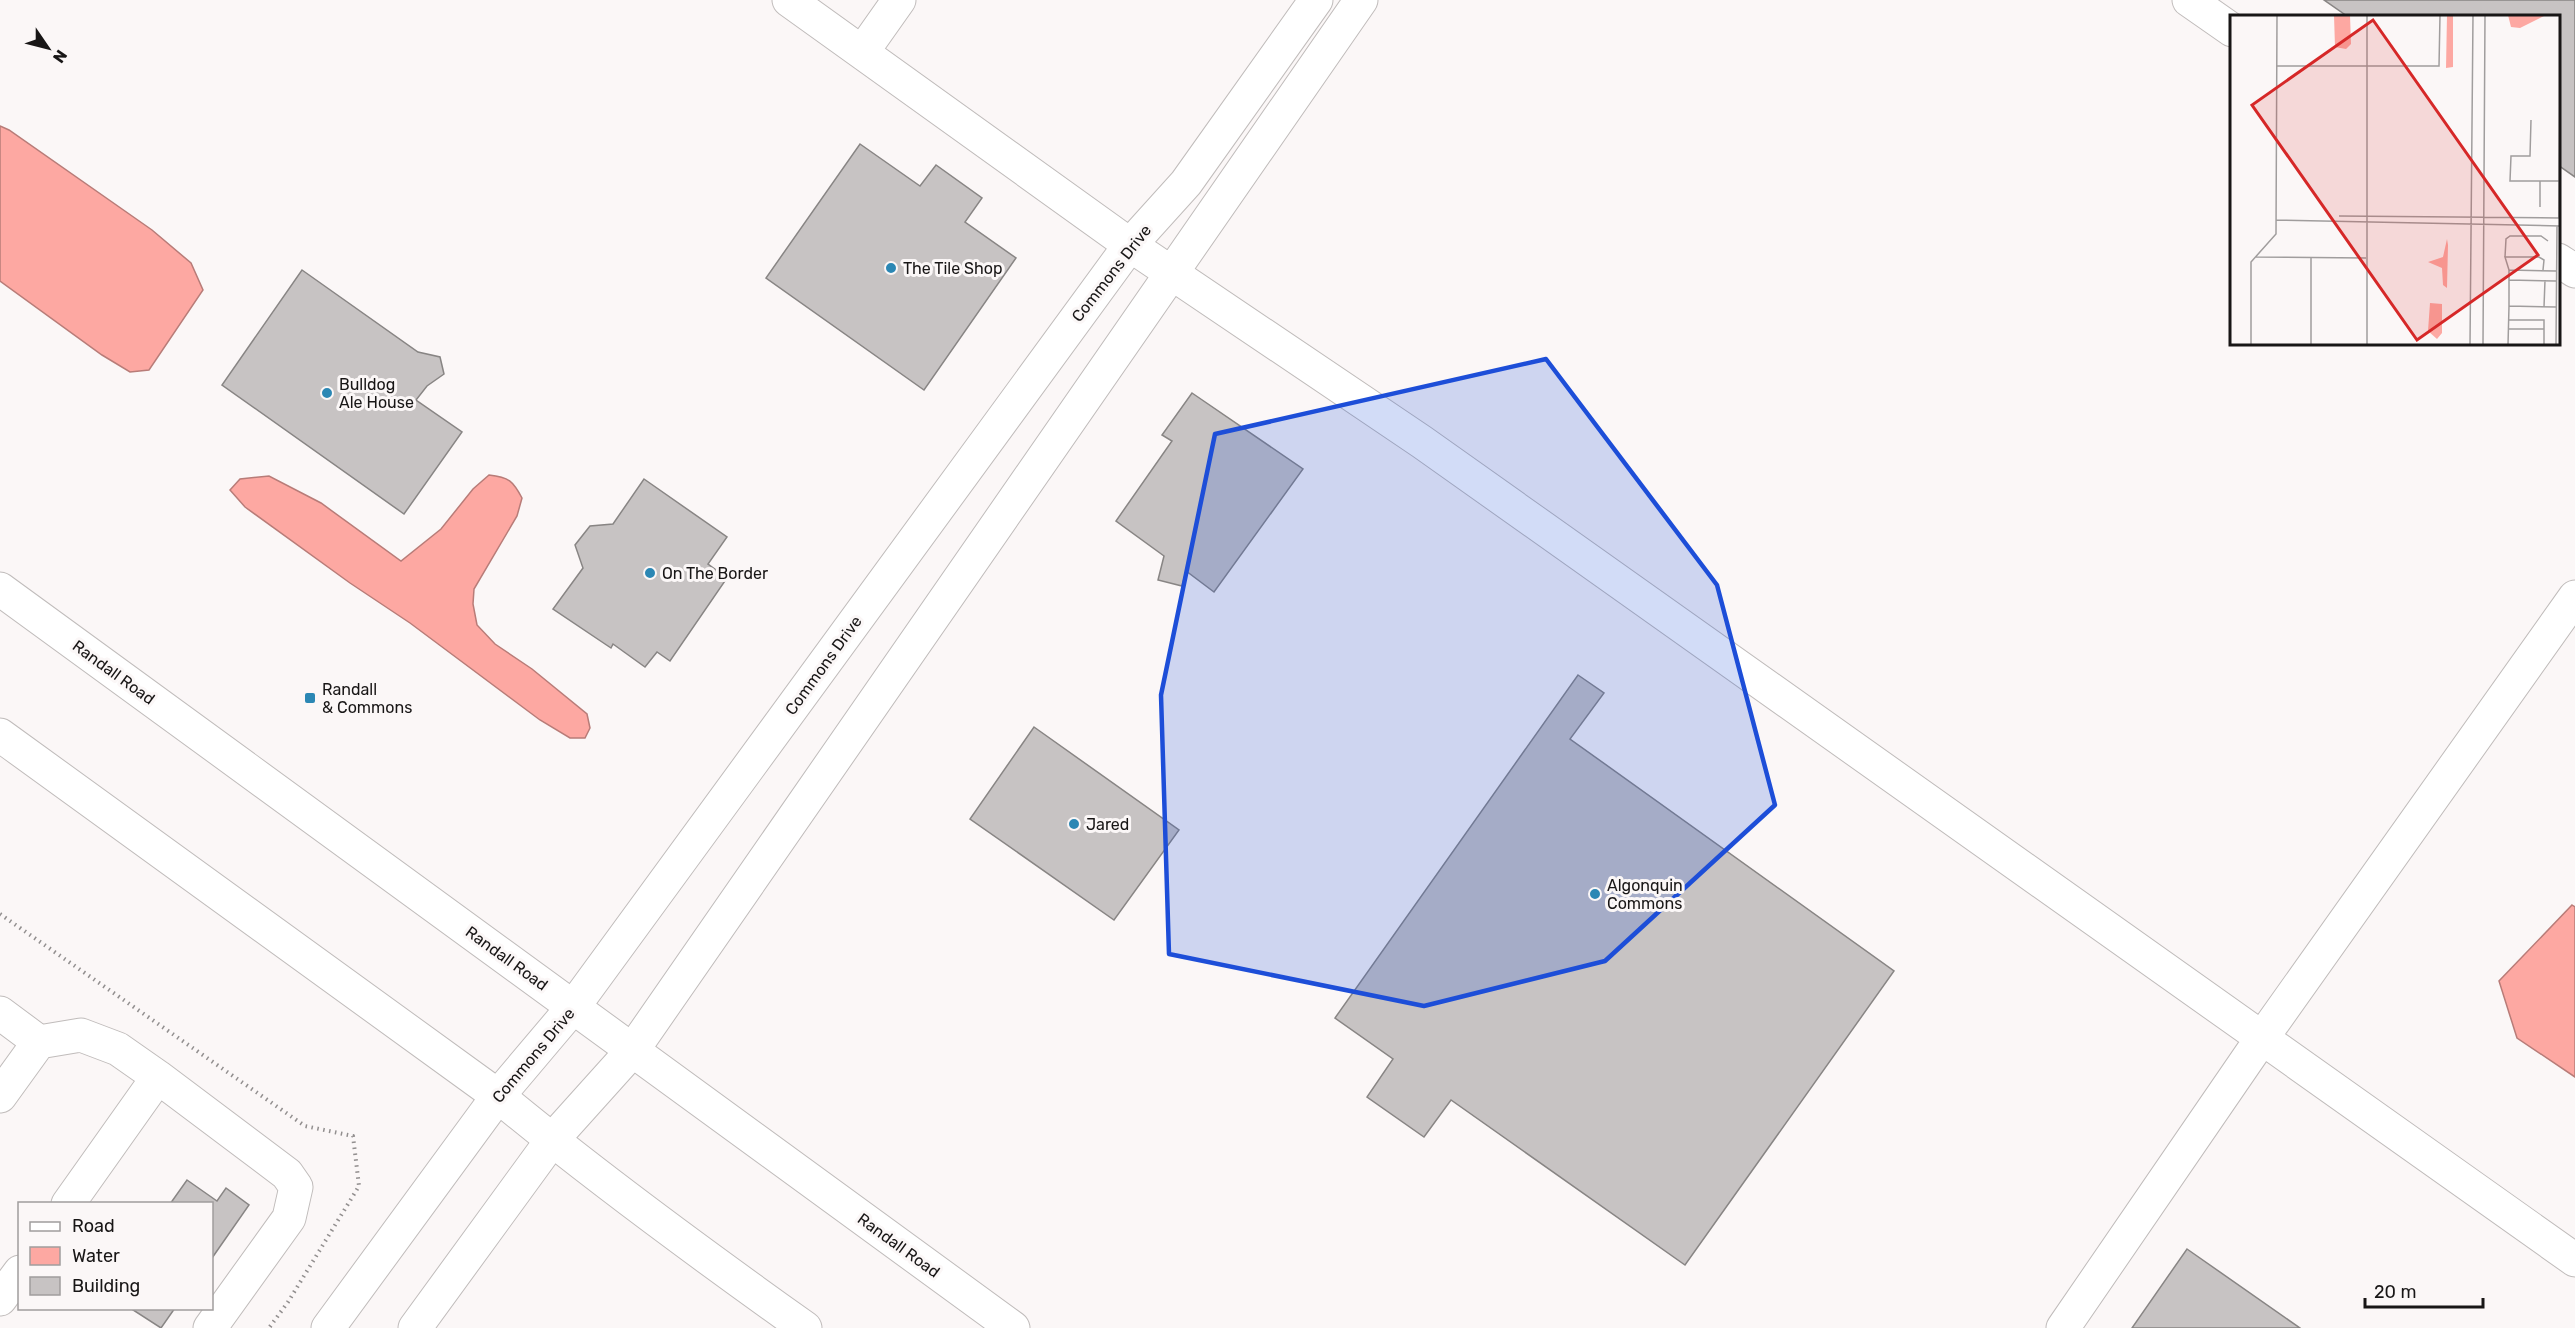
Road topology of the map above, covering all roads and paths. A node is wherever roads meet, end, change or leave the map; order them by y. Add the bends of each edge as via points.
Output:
1 (789, 0) edge
2 (899, 0) edge
3 (1316, 0) edge
4 (1361, 0) edge
5 (2189, 0) edge
6 (2230, 29) edge
7 (863, 51) junction
8 (1130, 245) junction
9 (2560, 261) edge
10 (2575, 272) edge
11 (1170, 273) junction
12 (0, 590) edge
13 (2575, 597) edge
14 (0, 735) edge
15 (0, 914) edge
16 (574, 1006) junction
17 (0, 1013) edge
18 (2262, 1038) junction
19 (39, 1042) junction
20 (632, 1051) junction
21 (158, 1077) junction
22 (0, 1096) edge
23 (498, 1096) junction
24 (353, 1136) dead end
25 (552, 1140) junction
26 (69, 1202) edge
27 (2575, 1260) edge
28 (18, 1275) edge
29 (0, 1299) edge
30 (210, 1328) edge
31 (328, 1328) edge
32 (415, 1328) edge
33 (806, 1328) edge
34 (1013, 1328) edge
35 (2063, 1328) edge

1 - 7 main road
2 - 7 main road
3 - 8 main road, Commons Drive via 1186,183
4 - 11 main road
5 - 6 main road
7 - 8 main road
8 - 11 main road
8 - 16 main road, Commons Drive
9 - 10 main road
11 - 18 main road via 1422,442
11 - 20 main road
12 - 16 main road, Randall Road
13 - 18 main road
14 - 23 main road
15 - 24 path via 305,1126
16 - 20 main road, Randall Road
16 - 23 main road, Commons Drive
17 - 19 main road
18 - 27 main road
18 - 35 main road
19 - 21 main road via 81,1035 118,1049
19 - 22 main road
20 - 25 main road
20 - 34 main road, Randall Road
21 - 26 main road
21 - 30 main road via 287,1174 296,1187 289,1218
23 - 25 main road
23 - 31 main road, Commons Drive
25 - 32 main road
25 - 33 main road via 695,1250
28 - 29 main road

